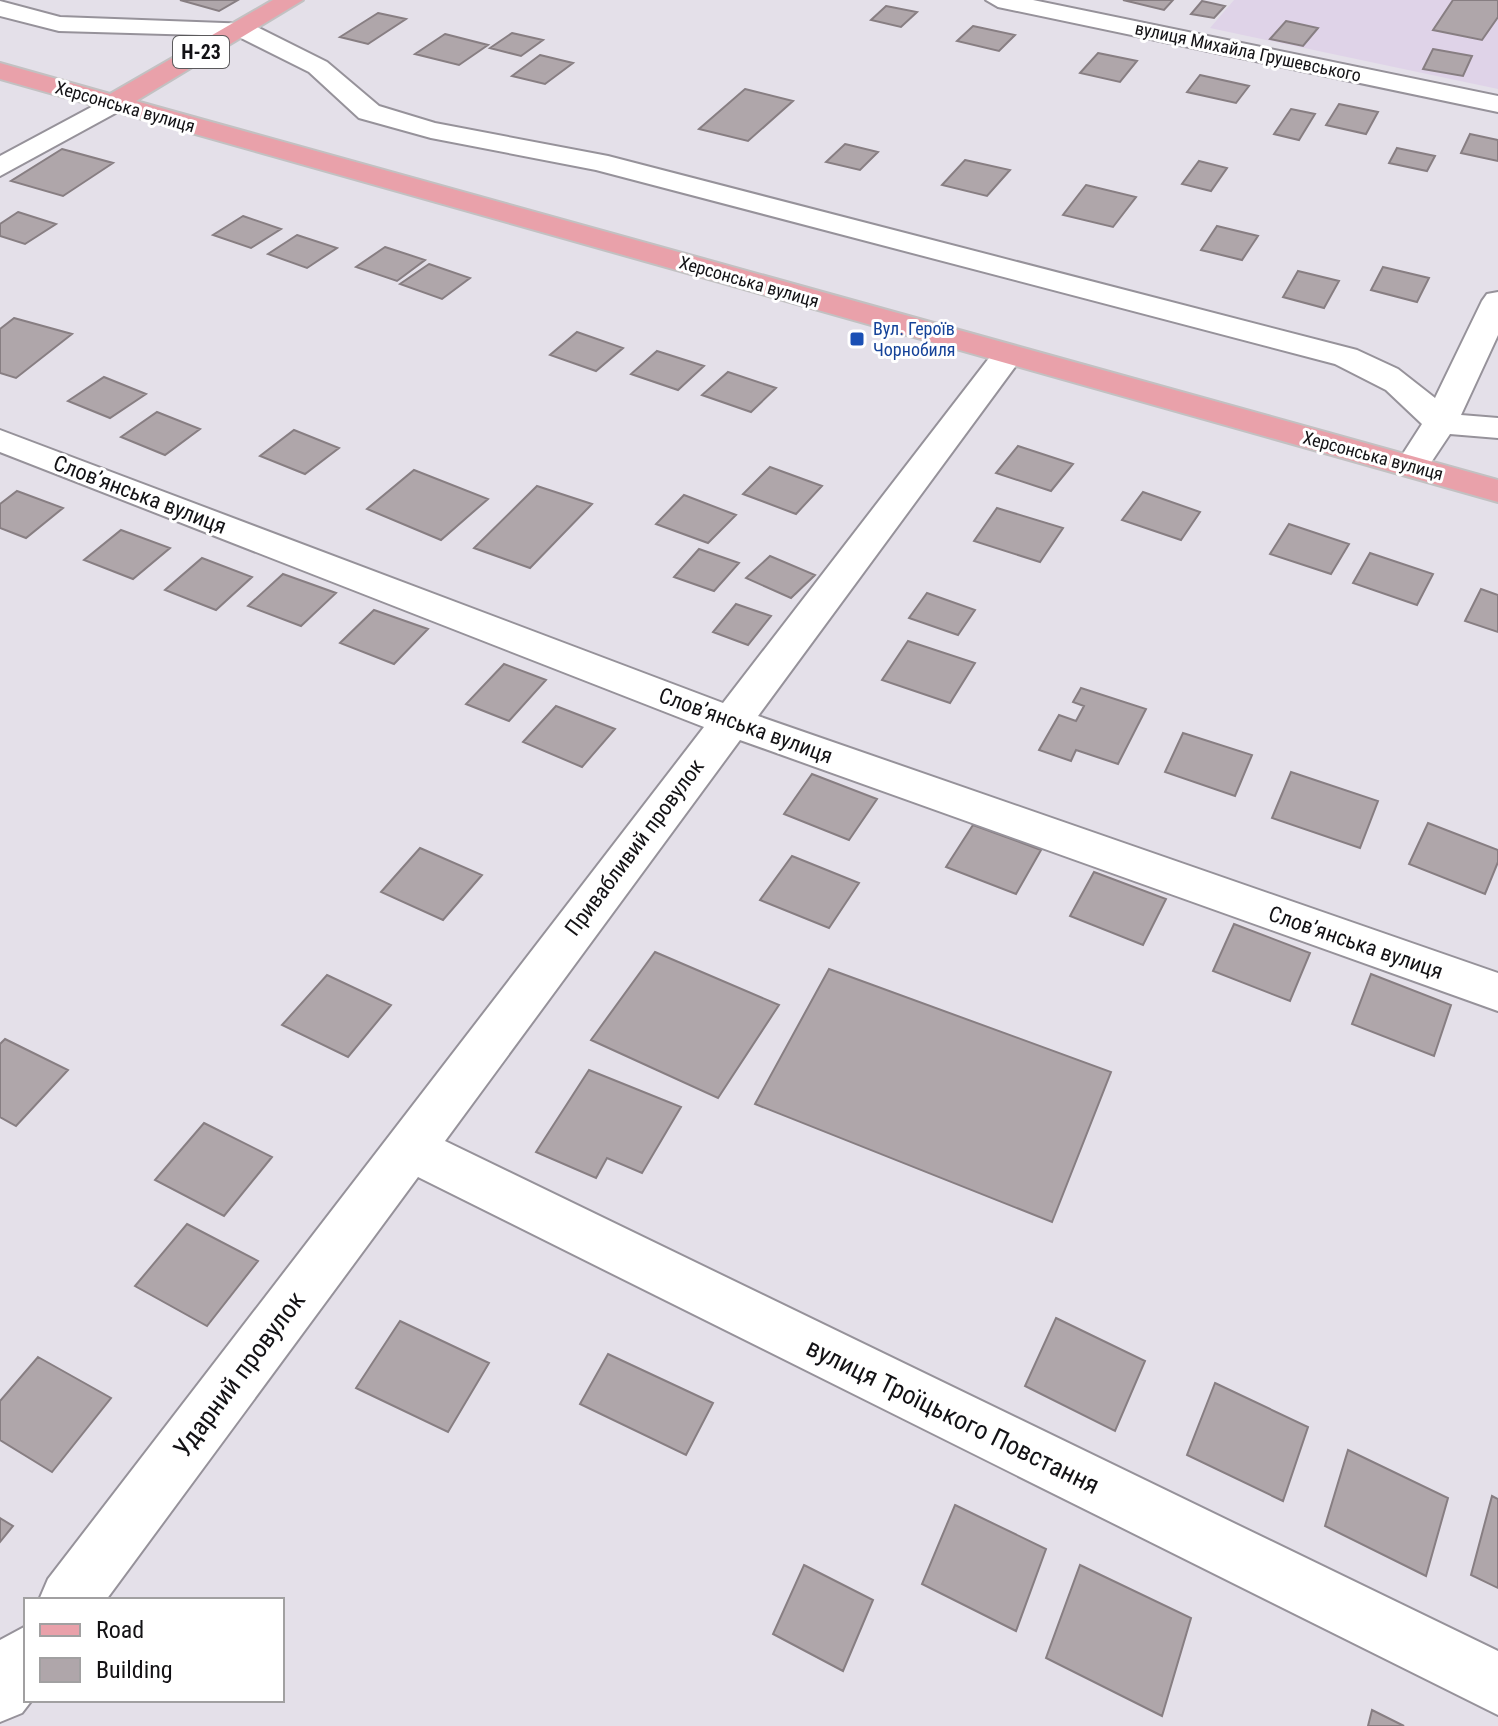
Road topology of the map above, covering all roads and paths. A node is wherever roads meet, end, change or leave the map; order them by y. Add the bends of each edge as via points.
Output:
1 (291, 0) edge
2 (998, 0) edge
3 (0, 8) edge
4 (59, 24) junction
5 (242, 29) junction
6 (15, 37) dead end
7 (0, 71) edge
8 (112, 104) junction
9 (1498, 104) edge
10 (0, 168) edge
11 (1498, 301) edge
12 (1007, 356) junction
13 (1440, 423) junction
14 (1498, 428) edge
15 (0, 440) edge
16 (1412, 466) junction
17 (1498, 491) edge
18 (729, 721) junction
19 (1498, 992) edge
20 (409, 1148) junction
21 (71, 1598) edge
22 (24, 1660) edge
23 (1498, 1684) edge
24 (0, 1691) edge

1 - 5 main road, Н-23
2 - 9 street, вулиця Михайла Грушевського
3 - 4 street
4 - 5 street
4 - 6 street
5 - 8 main road, Н-23
5 - 13 street via 318,67 369,112 431,130 598,162 1346,357 1383,371 1415,394
7 - 8 main road, Херсонська вулиця
8 - 10 street
8 - 12 main road, Херсонська вулиця
11 - 13 street
12 - 16 main road, Херсонська вулиця
12 - 18 street, Привабливий провулок
13 - 14 street
13 - 16 street
15 - 18 street, Словʼянська вулиця
16 - 17 main road, Херсонська вулиця
18 - 19 street, Словʼянська вулиця
18 - 20 street, Привабливий провулок
20 - 21 street, Ударний провулок
20 - 23 street, вулиця Троїцького Повстання
22 - 24 street

